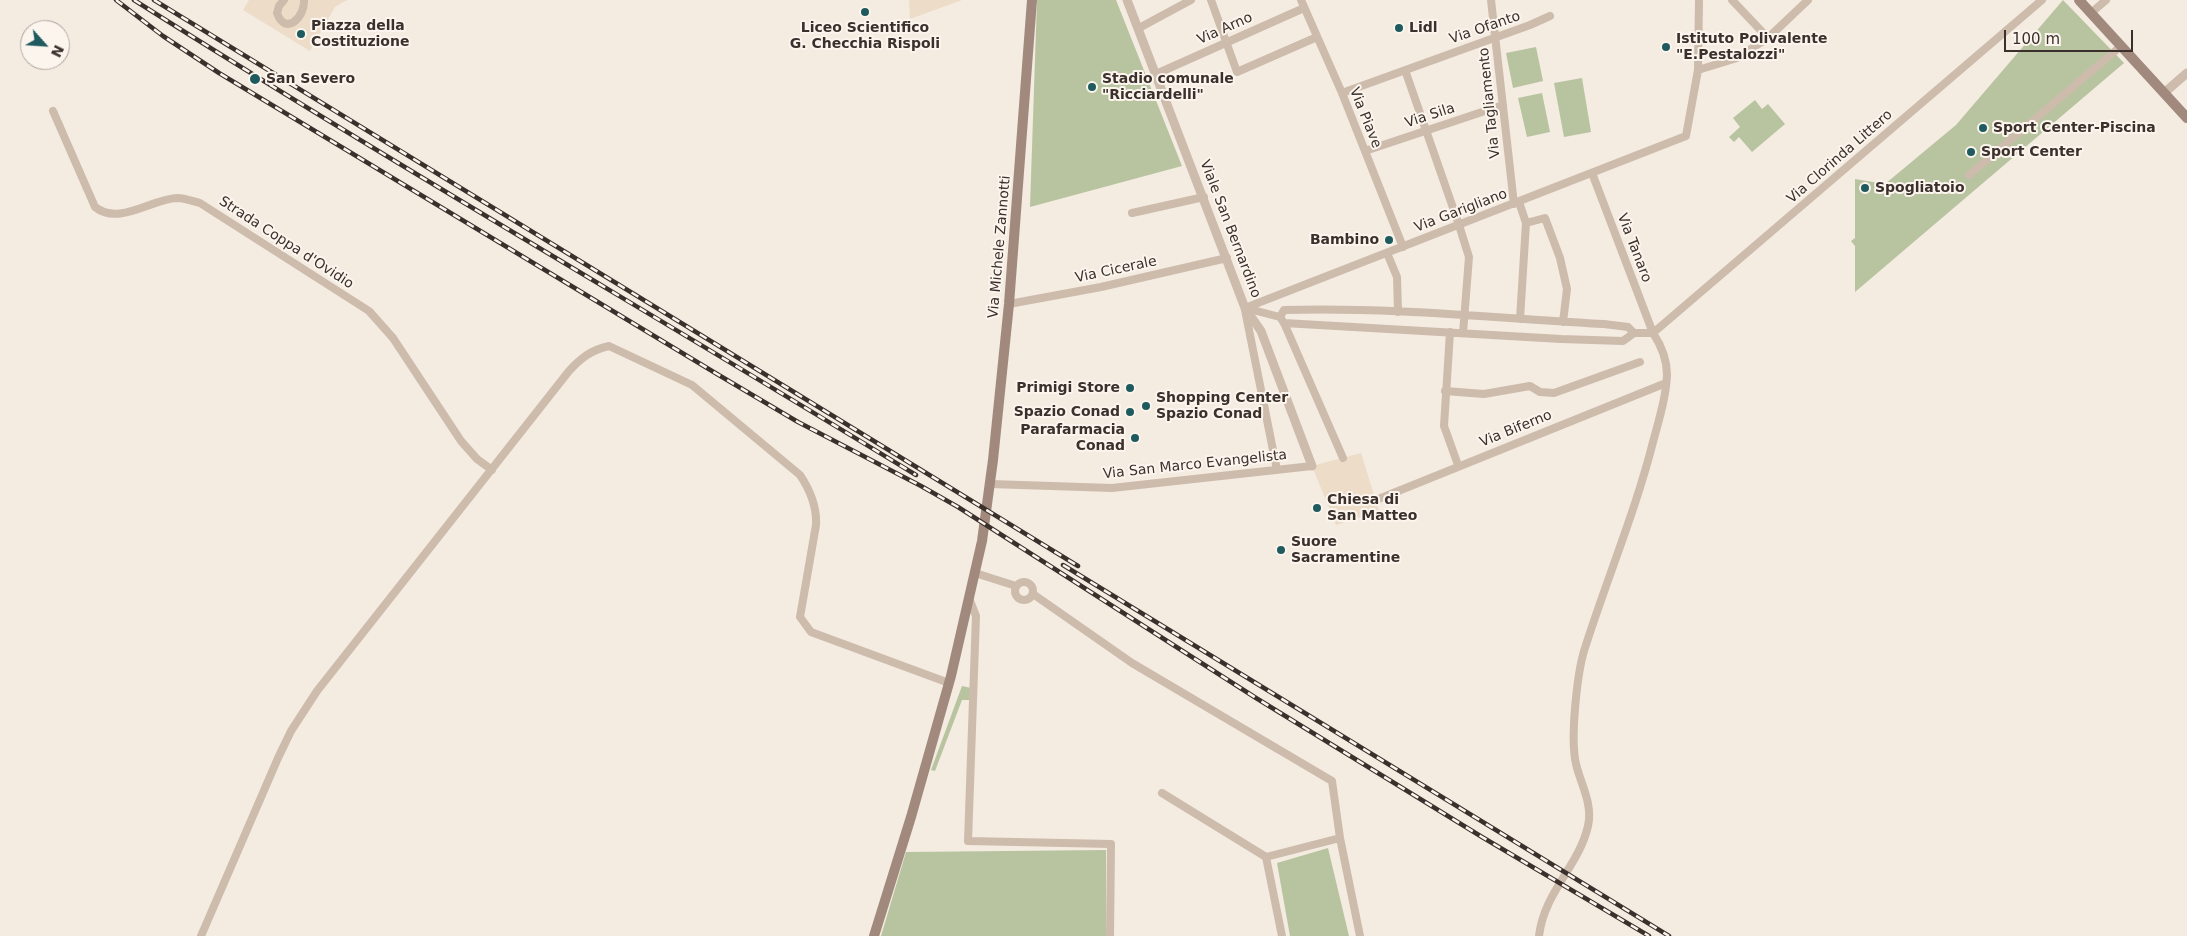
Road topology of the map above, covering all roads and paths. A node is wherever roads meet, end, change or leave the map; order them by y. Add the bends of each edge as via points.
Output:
1 (284, 0) edge
2 (304, 0) edge
3 (1032, 0) edge
4 (1128, 0) edge
5 (1191, 0) edge
6 (1211, 0) edge
7 (1301, 0) edge
8 (1491, 0) edge
9 (1699, 0) edge
10 (1732, 0) edge
11 (1808, 0) edge
12 (2042, 0) edge
13 (2079, 0) edge
14 (2106, 0) edge
15 (1304, 8) junction
16 (2091, 13) junction
17 (1550, 16) dead end
18 (1138, 28) junction
19 (1495, 37) junction
20 (1318, 38) junction
21 (1768, 38) junction
22 (1226, 42) junction
23 (2121, 46) junction
24 (1405, 70) junction
25 (1698, 70) junction
26 (2187, 73) edge
27 (1156, 74) junction
28 (1342, 93) junction
29 (2164, 93) junction
30 (1502, 105) junction
31 (53, 111) dead end
32 (2187, 118) edge
33 (1426, 131) junction
34 (1365, 151) junction
35 (1592, 173) junction
36 (1969, 175) dead end
37 (1204, 197) junction
38 (1516, 203) junction
39 (1132, 213) dead end
40 (1526, 223) junction
41 (1460, 226) junction
42 (1403, 247) junction
43 (1387, 253) junction
44 (1227, 258) junction
45 (1009, 304) junction
46 (1245, 308) junction
47 (1398, 312) junction
48 (1464, 316) junction
49 (1520, 319) junction
50 (1282, 320) junction
51 (1563, 322) junction
52 (1450, 332) junction
53 (1653, 332) junction
54 (1463, 333) junction
55 (1634, 333) junction
56 (1640, 362) dead end
57 (1666, 382) junction
58 (1445, 391) junction
59 (1343, 458) dead end
60 (1458, 465) junction
61 (1312, 466) joint
62 (492, 470) junction
63 (1277, 470) junction
64 (990, 484) junction
65 (1376, 500) dead end
66 (975, 573) junction
67 (1016, 586) junction
68 (1033, 594) junction
69 (969, 598) junction
70 (949, 683) junction
71 (1162, 793) dead end
72 (1340, 838) junction
73 (1266, 857) junction
74 (201, 936) edge
75 (874, 936) edge
76 (1110, 936) edge
77 (1282, 936) edge
78 (1360, 936) edge
79 (1539, 936) edge

1 - 2 street via 277,13 288,23 301,16
3 - 45 main road, Via Michele Zannotti
4 - 18 street, Viale San Bernardino
5 - 18 street
6 - 22 street
7 - 15 street, Via Piave
8 - 19 street, Via Tagliamento
9 - 25 street
10 - 21 street
11 - 21 street
12 - 53 street, Via Clorinda Littero
13 - 16 main road
14 - 16 street
15 - 20 street, Via Piave
15 - 22 street, Via Arno
16 - 23 main road
17 - 19 street, Via Ofanto
18 - 27 street, Viale San Bernardino
19 - 24 street, Via Ofanto
19 - 30 street, Via Tagliamento
20 - 22 street via 1237,72
20 - 28 street, Via Piave
21 - 25 street via 1737,58
22 - 27 street, Via Arno
23 - 29 main road
23 - 36 street
24 - 28 street, Via Ofanto
24 - 33 street
25 - 35 street, Via Garigliano via 1686,136
26 - 29 street
27 - 37 street, Viale San Bernardino
28 - 34 street, Via Piave
29 - 32 main road
30 - 33 street, Via Sila
30 - 38 street, Via Tagliamento
31 - 62 street, Strada Coppa d'Ovidio via 95,207 104,214 115,214 177,198 200,203 369,311 393,338 460,441
33 - 34 street, Via Sila
33 - 41 street
34 - 42 street, Via Piave
35 - 38 street, Via Garigliano
35 - 53 street, Via Tanaro
37 - 39 street
37 - 44 street, Viale San Bernardino
38 - 40 street, Via Tagliamento
38 - 41 street, Via Garigliano
40 - 49 street
40 - 51 street via 1545,218 1560,258 1568,289
41 - 42 street, Via Garigliano
41 - 48 street via 1468,257
42 - 43 street, Via Garigliano
43 - 46 street, Via Garigliano
43 - 47 street via 1397,276
44 - 45 street, Via Cicerale
44 - 46 street, Viale San Bernardino
45 - 64 main road, Via Michele Zannotti
46 - 50 street
46 - 61 street, Viale San Bernardino via 1260,332
46 - 63 street
47 - 48 street
47 - 50 street via 1284,310
48 - 49 street
48 - 54 street
49 - 51 street
50 - 52 street
50 - 59 street
51 - 55 street via 1628,327
52 - 54 street
52 - 58 street
53 - 55 street
53 - 57 street, Via Tanaro via 1663,348
54 - 55 street via 1623,341
56 - 58 street via 1554,393 1540,392 1530,386 1484,394
57 - 60 street, Via Biferno
57 - 79 street, Via Tanaro via 1644,478 1583,654 1574,723 1576,763 1590,812 1586,835 1545,909
58 - 60 street via 1444,426
60 - 65 street, Via Biferno
61 - 63 street, Via San Marco Evangelista
62 - 70 street via 582,358 595,349 609,346 622,351 692,385 800,475 808,487 816,512 800,616 811,632
62 - 74 street via 317,691 291,731
63 - 64 street, Via San Marco Evangelista via 1112,488
64 - 66 main road, Via Michele Zannotti
66 - 67 street
66 - 69 main road, Via Michele Zannotti
67 - 68 street via 1027,582 1033,588
67 - 68 street via 1015,592 1020,599 1026,600
68 - 72 street via 1132,663 1332,781
69 - 70 main road, Via Michele Zannotti
69 - 76 street via 976,616 968,841 1111,844
70 - 75 main road, Via Michele Zannotti
71 - 73 street
72 - 73 street
72 - 78 street
73 - 77 street

